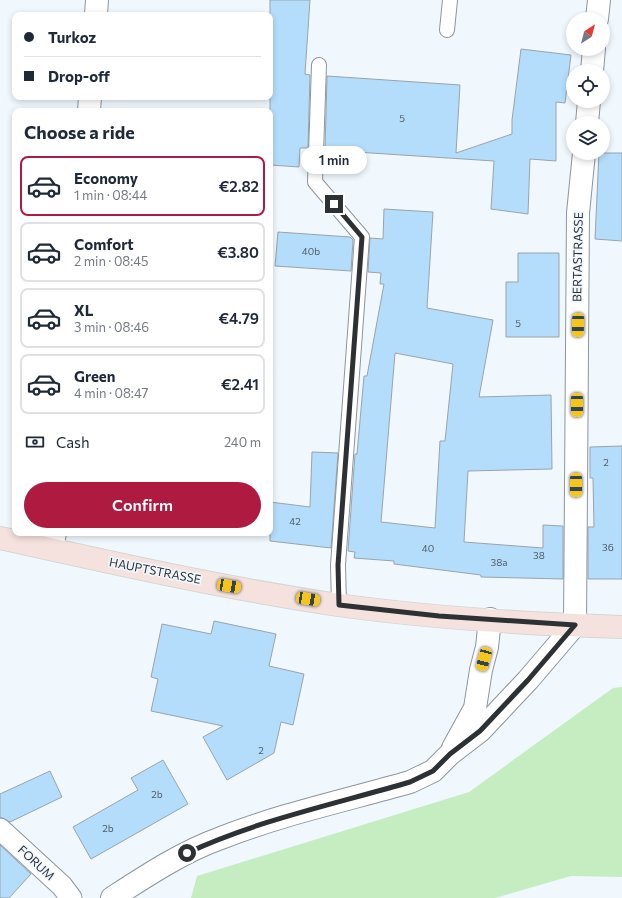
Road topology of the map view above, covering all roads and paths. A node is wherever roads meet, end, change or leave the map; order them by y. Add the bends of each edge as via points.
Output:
1 (97, 0) edge
2 (450, 0) edge
3 (599, 0) edge
4 (96, 12) edge
5 (598, 12) edge
6 (447, 30) dead end
7 (319, 65) dead end
8 (583, 160) edge
9 (0, 538) edge
10 (54, 541) edge
11 (339, 605) junction
12 (490, 619) junction
13 (575, 625) junction
14 (622, 626) edge
15 (450, 754) junction
16 (0, 829) edge
17 (71, 898) edge
18 (112, 898) edge

1 - 4 street
2 - 6 lane
3 - 5 street
7 - 11 lane via 315,182 362,237 338,565
8 - 13 street, BERTASTRASSE via 578,213
9 - 10 main road, HAUPTSTRASSE
10 - 11 main road, HAUPTSTRASSE via 167,575
11 - 12 main road, HAUPTSTRASSE
12 - 13 main road, HAUPTSTRASSE
12 - 15 street via 475,708
13 - 14 main road, HAUPTSTRASSE
13 - 15 street via 480,731
15 - 18 street via 433,771 410,782 260,824 220,838 148,874
16 - 17 street, FORUM via 62,886

